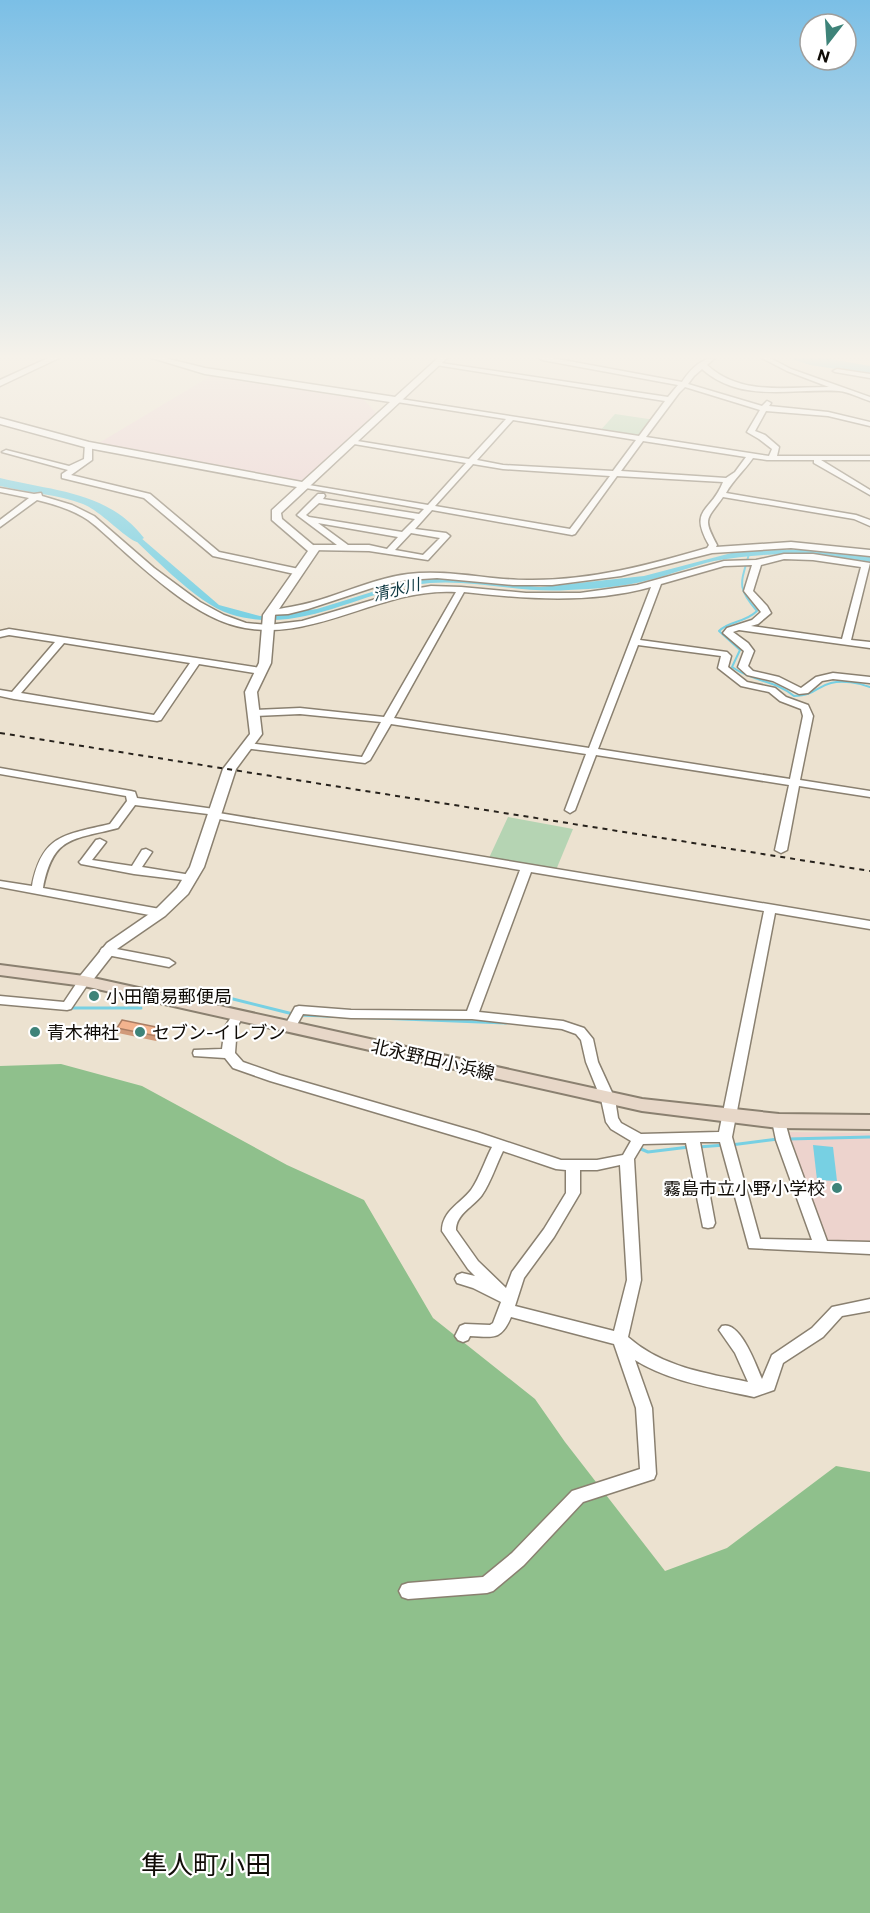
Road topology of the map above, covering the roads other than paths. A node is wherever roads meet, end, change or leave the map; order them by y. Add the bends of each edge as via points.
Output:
1 (88, 447) edge
2 (95, 447) edge
3 (348, 447) edge
4 (384, 447) edge
5 (483, 447) edge
6 (635, 447) edge
7 (695, 447) edge
8 (774, 447) edge
9 (6, 452) dead end
10 (751, 456) junction
11 (772, 458) junction
12 (870, 458) edge
13 (810, 459) junction
14 (469, 462) junction
15 (87, 463) junction
16 (617, 474) junction
17 (728, 480) junction
18 (306, 486) junction
19 (0, 490) edge
20 (328, 490) junction
21 (870, 493) edge
22 (38, 495) junction
23 (724, 495) junction
24 (317, 500) junction
25 (429, 508) junction
26 (421, 517) junction
27 (307, 519) junction
28 (870, 523) edge
29 (0, 524) edge
30 (406, 532) junction
31 (346, 548) junction
32 (314, 549) junction
33 (711, 550) junction
34 (390, 551) junction
35 (870, 553) edge
36 (679, 559) junction
37 (757, 563) junction
38 (868, 565) edge
39 (700, 571) junction
40 (299, 572) junction
41 (657, 583) junction
42 (460, 592) junction
43 (269, 620) junction
44 (741, 627) junction
45 (0, 634) edge
46 (61, 641) junction
47 (635, 642) junction
48 (846, 642) junction
49 (870, 645) edge
50 (195, 661) junction
51 (261, 671) junction
52 (870, 680) edge
53 (0, 693) edge
54 (14, 696) junction
55 (255, 713) junction
56 (387, 720) junction
57 (248, 746) junction
58 (593, 751) junction
59 (0, 771) edge
60 (794, 783) junction
61 (870, 794) edge
62 (132, 801) junction
63 (570, 810) dead end
64 (214, 814) junction
65 (100, 842) dead end
66 (781, 850) dead end
67 (146, 852) dead end
68 (528, 867) junction
69 (134, 871) junction
70 (191, 879) junction
71 (0, 884) edge
72 (37, 890) junction
73 (770, 908) junction
74 (160, 913) junction
75 (870, 925) edge
76 (106, 951) junction
77 (169, 963) dead end
78 (0, 970) edge
79 (84, 981) junction
80 (0, 1000) edge
81 (237, 1015) junction
82 (472, 1015) junction
83 (294, 1019) junction
84 (199, 1053) dead end
85 (228, 1054) junction
86 (608, 1099) junction
87 (729, 1117) junction
88 (870, 1122) edge
89 (781, 1131) junction
90 (728, 1143) junction
91 (693, 1145) junction
92 (499, 1146) junction
93 (632, 1150) junction
94 (573, 1167) junction
95 (708, 1223) dead end
96 (822, 1247) junction
97 (870, 1248) edge
98 (462, 1279) dead end
99 (508, 1303) junction
100 (870, 1305) edge
101 (727, 1330) dead end
102 (463, 1336) dead end
103 (620, 1339) junction
104 (759, 1389) junction
105 (408, 1591) dead end

1 - 15 street
2 - 18 street
3 - 18 street
4 - 14 street
5 - 14 street
6 - 16 street
7 - 10 street
8 - 11 street
9 - 15 street via 69,468
10 - 11 street
10 - 17 street via 738,474
11 - 13 street
12 - 13 street
13 - 21 street
14 - 16 street
14 - 25 street
15 - 40 street via 65,476 147,496 216,554
16 - 17 street
16 - 25 street via 572,532
17 - 23 street
18 - 20 street
18 - 32 street via 275,516
19 - 22 street
20 - 24 street
20 - 25 street
22 - 29 street
22 - 43 street via 64,503 91,518 209,613 220,618
23 - 28 street via 856,517
23 - 33 street via 703,515 702,525 713,545
24 - 26 street
24 - 27 street via 301,515
25 - 26 street
26 - 30 street
27 - 30 street
27 - 31 street
30 - 34 street
30 - 34 street via 446,536 425,558
31 - 32 street
31 - 34 street
32 - 40 street
33 - 35 street via 791,545
33 - 36 street
36 - 39 street
36 - 43 street via 594,580 526,583 456,575 407,577
37 - 38 street via 776,557 803,557
37 - 39 street via 740,561
37 - 44 street via 748,591 765,613
38 - 48 street
39 - 41 street
40 - 43 street
41 - 42 street via 584,596
41 - 47 street
42 - 43 street via 417,590 338,614
42 - 56 street
43 - 51 street
44 - 48 street
44 - 52 street via 728,633 749,651 742,664 750,673 776,679 799,691 833,676
45 - 46 street via 9,632
46 - 50 street
46 - 54 street
47 - 58 street
47 - 60 street via 724,654 723,668 738,681 772,690 805,707 808,716
48 - 49 street
50 - 51 street
50 - 54 street via 157,718
51 - 55 street via 251,692
53 - 54 street
55 - 56 street via 307,711
55 - 57 street via 256,734
56 - 57 street via 365,760
56 - 58 street
57 - 64 street via 230,770
58 - 60 street
58 - 63 street
59 - 62 street via 131,794
60 - 61 street
60 - 66 street
62 - 64 street
62 - 72 street via 114,826 66,838 54,846 41,869
64 - 68 street
64 - 70 street
65 - 69 street via 86,862
67 - 69 street
68 - 73 street
68 - 82 street
69 - 70 street
70 - 74 street
71 - 72 street
72 - 74 street
73 - 75 street
73 - 87 street
74 - 76 street
76 - 77 street
76 - 79 street
78 - 79 main road, 北永野田小浜線
79 - 80 street via 67,1006
79 - 81 main road, 北永野田小浜線
81 - 83 main road, 北永野田小浜線
81 - 85 street via 231,1027
82 - 83 street via 351,1014
82 - 86 street via 580,1030 587,1039
83 - 86 main road, 北永野田小浜線
84 - 85 street
85 - 92 street via 238,1065 275,1078
86 - 87 main road, 北永野田小浜線
86 - 93 street via 611,1119
87 - 89 main road, 北永野田小浜線
87 - 90 street
88 - 89 main road, 北永野田小浜線
89 - 96 street
90 - 91 street
90 - 96 street via 754,1244
91 - 93 street
91 - 95 street
92 - 94 street
92 - 99 street via 476,1193 456,1212 449,1231
93 - 94 street
93 - 103 street via 634,1280
94 - 99 street via 573,1193 517,1276
96 - 97 street
98 - 99 street
99 - 102 street via 499,1327 492,1331 465,1330
99 - 103 street
100 - 104 street via 837,1311 828,1324 777,1359 768,1385
101 - 104 street via 741,1349
103 - 104 street via 662,1367
103 - 105 street via 644,1408 648,1474 578,1496 518,1559 487,1585

